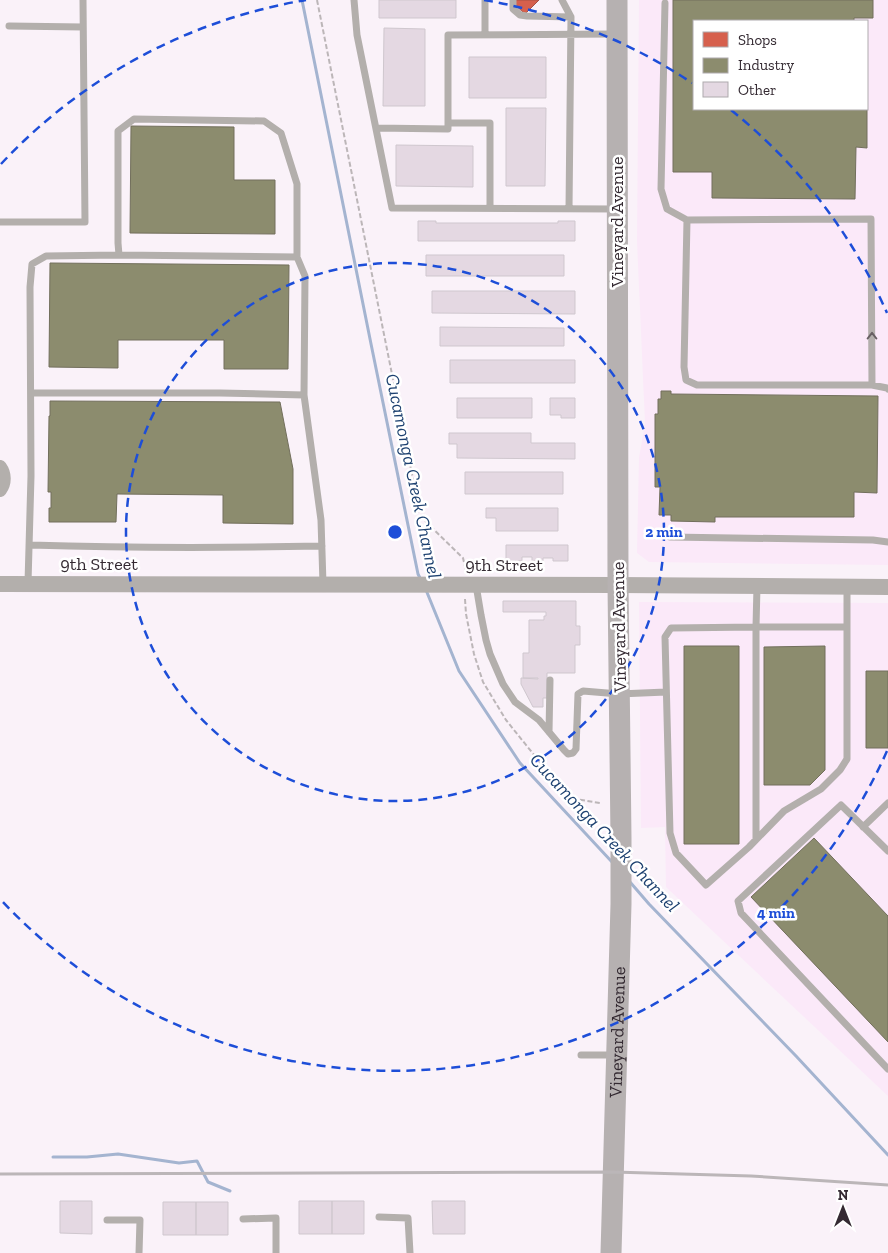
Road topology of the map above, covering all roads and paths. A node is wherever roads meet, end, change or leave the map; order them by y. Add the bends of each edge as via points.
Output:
1 (83, 0) edge
2 (318, 0) edge
3 (354, 0) edge
4 (485, 0) edge
5 (513, 0) edge
6 (562, 0) edge
7 (617, 0) edge
8 (665, 3) dead end
9 (571, 17) junction
10 (9, 26) dead end
11 (83, 27) junction
12 (485, 34) junction
13 (572, 34) junction
14 (617, 34) junction
15 (448, 123) junction
16 (376, 128) junction
17 (490, 208) junction
18 (569, 209) junction
19 (617, 209) junction
20 (687, 220) junction
21 (0, 222) edge
22 (119, 255) junction
23 (297, 257) junction
24 (872, 385) junction
25 (888, 389) edge
26 (32, 393) junction
27 (304, 395) junction
28 (0, 468) edge
29 (0, 490) edge
30 (670, 537) dead end
31 (888, 542) edge
32 (30, 545) junction
33 (322, 546) junction
34 (466, 570) dead end
35 (0, 584) edge
36 (28, 584) junction
37 (323, 585) junction
38 (476, 585) junction
39 (618, 585) junction
40 (757, 586) junction
41 (847, 587) junction
42 (888, 587) edge
43 (465, 600) dead end
44 (756, 627) junction
45 (847, 627) junction
46 (550, 680) dead end
47 (666, 692) junction
48 (619, 694) junction
49 (549, 733) junction
50 (600, 803) dead end
51 (888, 803) edge
52 (863, 827) junction
53 (756, 839) junction
54 (888, 851) edge
55 (581, 1055) dead end
56 (616, 1055) junction
57 (888, 1069) edge
58 (380, 1217) dead end
59 (243, 1219) dead end
60 (107, 1220) dead end
61 (139, 1253) edge
62 (276, 1253) edge
63 (410, 1253) edge
64 (611, 1253) edge

1 - 11 lane
2 - 34 path via 420,514 463,558
3 - 16 lane via 357,35
4 - 12 lane
5 - 9 lane via 513,9 520,15
6 - 9 lane
7 - 14 main road, Vineyard Avenue
8 - 20 lane via 662,189 667,209
9 - 13 lane
10 - 11 lane
11 - 21 lane via 84,222
12 - 13 lane
12 - 15 lane via 448,34
13 - 14 lane
13 - 18 lane
14 - 19 main road, Vineyard Avenue
15 - 16 lane via 448,129
15 - 17 lane via 490,123
16 - 17 lane via 392,208
17 - 18 lane
18 - 19 lane
19 - 39 main road, Vineyard Avenue
20 - 24 lane via 686,380 697,386
24 -> 20 lane via 872,219
22 - 23 lane
22 - 23 lane via 118,131 134,119 264,121 281,132 297,184
22 - 26 lane via 46,256 32,264
23 - 27 lane via 305,276
24 - 25 lane
26 - 27 lane
26 - 32 lane
27 - 33 lane
28 - 29 street via 4,486
30 - 31 lane
32 - 33 lane
32 - 36 lane
33 - 37 lane
35 - 36 street, 9th Street
36 - 37 street, 9th Street
37 - 38 street, 9th Street
38 - 39 street, 9th Street
38 - 49 lane via 486,640 503,684 515,702 539,720
39 - 40 street, 9th Street
39 - 48 main road, Vineyard Avenue
40 - 41 street, 9th Street
40 - 44 lane
41 - 42 street, 9th Street
41 - 45 lane
43 - 50 path via 474,654 483,682 506,720 559,786 575,799
44 - 45 lane
44 - 47 lane via 671,628 665,637
44 - 53 lane
45 - 53 lane via 847,759 821,789 784,811
46 - 49 lane
47 - 48 lane
47 - 53 lane via 670,833 676,853 706,885
48 - 49 lane via 578,694 576,749 573,753 568,754
48 - 56 main road, Vineyard Avenue via 621,904
51 - 52 lane
52 - 54 lane
52 - 57 lane via 841,805 738,901 741,913
55 - 56 lane
56 - 64 main road, Vineyard Avenue
58 - 63 lane via 408,1218
59 - 62 lane via 276,1218
60 - 61 lane via 140,1220

